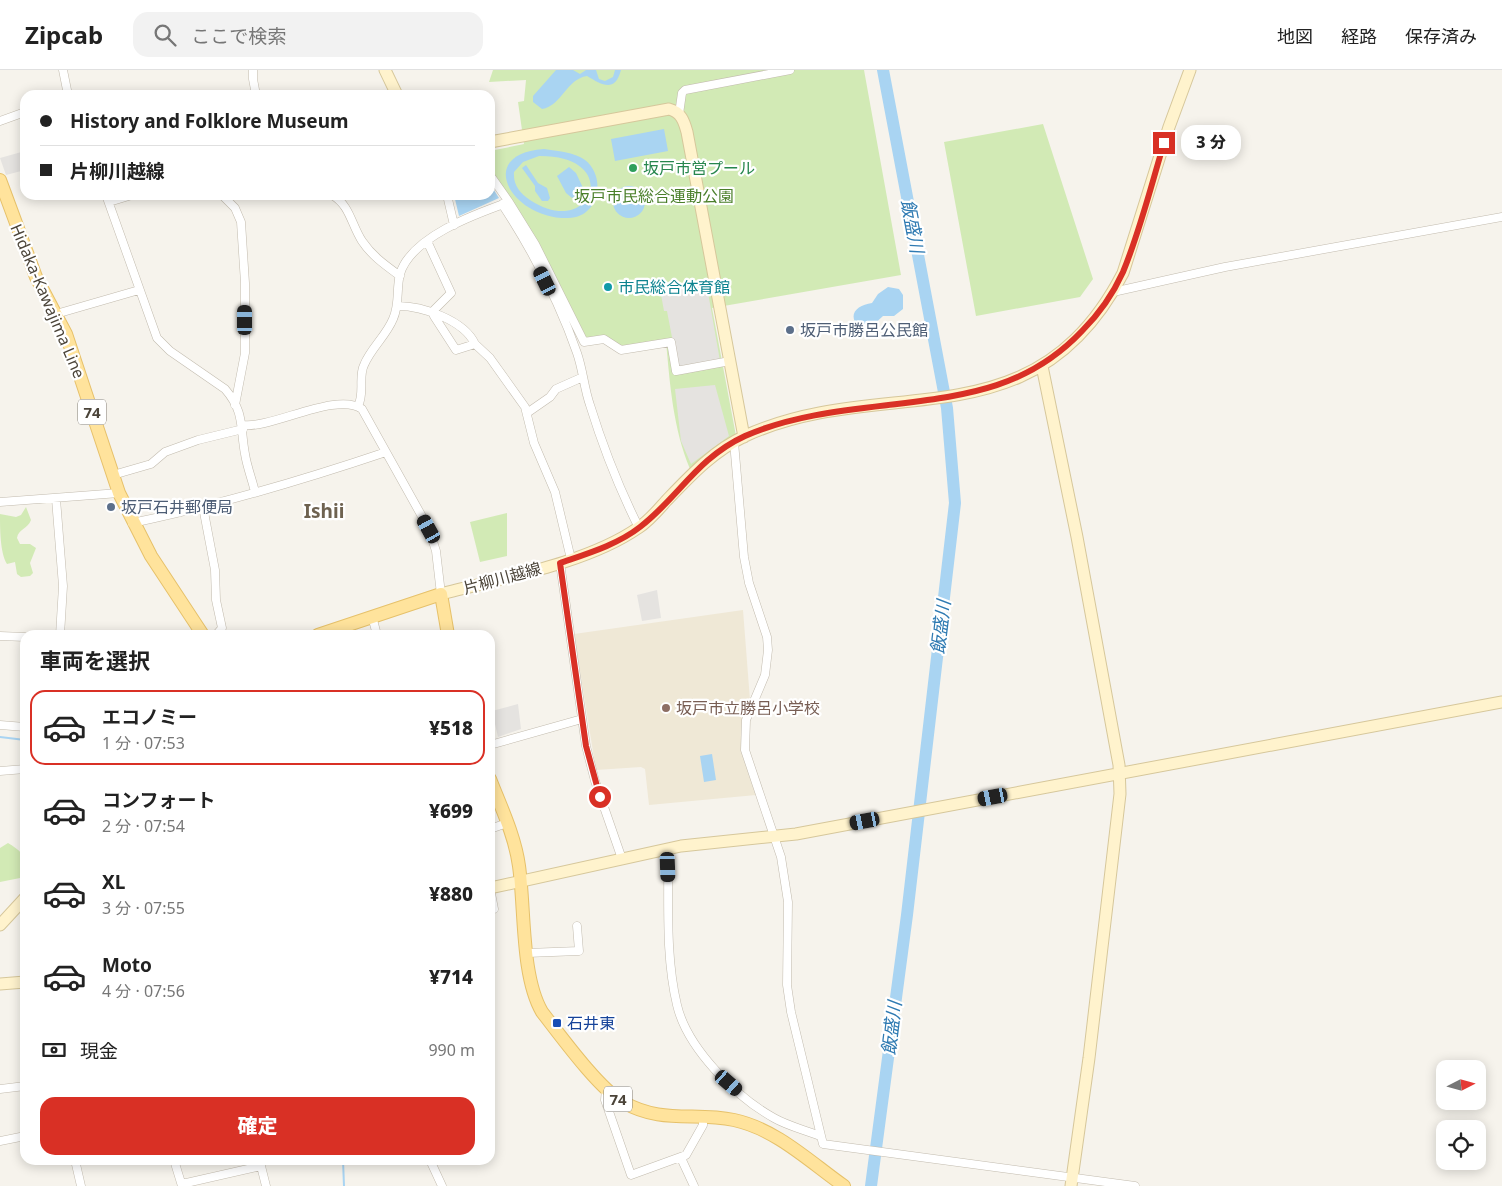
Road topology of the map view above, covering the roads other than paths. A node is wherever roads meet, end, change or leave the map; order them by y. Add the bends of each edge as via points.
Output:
1 (63, 70) edge
2 (253, 70) edge
3 (385, 70) edge
4 (790, 70) edge
5 (1190, 70) edge
6 (67, 90) edge
7 (255, 90) edge
8 (395, 90) edge
9 (20, 114) edge
10 (679, 114) junction
11 (0, 121) edge
12 (495, 141) edge
13 (0, 180) edge
14 (495, 184) edge
15 (108, 200) edge
16 (227, 200) edge
17 (338, 200) edge
18 (347, 200) edge
19 (448, 200) edge
20 (505, 203) junction
21 (345, 206) junction
22 (1502, 217) edge
23 (454, 225) junction
24 (427, 241) junction
25 (400, 276) junction
26 (139, 290) junction
27 (1113, 292) junction
28 (398, 306) junction
29 (432, 312) junction
30 (56, 314) junction
31 (475, 344) junction
32 (730, 361) junction
33 (1042, 366) junction
34 (583, 377) junction
35 (235, 405) junction
36 (358, 406) junction
37 (527, 413) junction
38 (243, 427) junction
39 (739, 439) junction
40 (386, 452) junction
41 (113, 475) junction
42 (256, 492) junction
43 (119, 493) junction
44 (56, 499) junction
45 (0, 502) edge
46 (204, 507) junction
47 (132, 522) junction
48 (639, 528) junction
49 (565, 561) junction
50 (441, 594) junction
51 (372, 616) junction
52 (60, 630) edge
53 (199, 630) edge
54 (220, 630) edge
55 (332, 630) edge
56 (375, 630) edge
57 (447, 630) edge
58 (0, 636) edge
59 (20, 637) edge
60 (1502, 702) edge
61 (582, 719) junction
62 (0, 724) edge
63 (20, 727) edge
64 (495, 744) edge
65 (20, 769) edge
66 (0, 771) edge
67 (1119, 773) junction
68 (495, 792) edge
69 (507, 823) junction
70 (495, 827) edge
71 (775, 837) junction
72 (668, 850) junction
73 (622, 859) junction
74 (521, 881) junction
75 (495, 887) edge
76 (20, 903) edge
77 (0, 925) edge
78 (577, 926) dead end
79 (528, 953) junction
80 (20, 982) edge
81 (0, 984) edge
82 (20, 1087) edge
83 (0, 1089) edge
84 (606, 1089) junction
85 (703, 1117) junction
86 (820, 1136) junction
87 (20, 1137) edge
88 (0, 1141) edge
89 (680, 1158) junction
90 (76, 1165) edge
91 (176, 1165) edge
92 (432, 1165) edge
93 (1072, 1182) edge
94 (182, 1185) edge
95 (81, 1186) edge
96 (266, 1186) edge
97 (442, 1186) edge
98 (694, 1186) edge
99 (844, 1186) edge
100 (1135, 1186) edge

1 - 6 street
2 - 7 street
3 - 8 street
4 - 10 street via 685,90
5 - 27 street, 片柳川越線 via 1132,245
9 - 11 street
10 - 12 street via 670,109
10 - 32 street via 687,132
13 - 30 main road, Hidaka-Kawajima Line / 74 via 36,277
14 - 20 street
15 - 26 street
16 - 35 street via 241,222 245,283 245,353
17 - 21 street
18 - 21 street
19 - 23 street
20 - 23 street
20 - 32 street via 535,244 584,342 604,339 621,350 671,342 676,371
20 - 34 street via 561,314 578,355
21 - 25 street via 374,257
22 - 27 street via 1226,267
23 - 24 street
24 - 25 street via 409,257
24 - 29 street via 451,293
25 - 28 street
26 - 30 street
26 - 35 street via 162,344 225,389
27 - 33 street, 片柳川越線 via 1072,342
28 - 29 street via 415,306
28 - 36 street via 385,335 363,366
29 - 31 street via 449,320
29 - 31 street via 456,350
30 - 41 main road, Hidaka-Kawajima Line / 74 via 74,357
31 - 37 street via 506,379
32 - 39 street
33 - 39 street, 片柳川越線 via 985,390 780,423
33 - 67 street via 1078,537
34 - 37 street via 556,389
34 - 48 street via 607,456
35 - 38 street
36 - 38 street via 312,409
36 - 40 street
37 - 49 street via 534,444 555,492
38 - 41 street via 164,452 151,464
38 - 42 street via 245,453
39 - 48 street, 片柳川越線 via 692,473
39 - 71 street via 744,557 768,650 765,675 746,720 745,744
40 - 42 street
40 - 50 street via 432,537
41 - 43 main road, Hidaka-Kawajima Line / 74
42 - 46 street
43 - 44 street
43 - 47 main road, Hidaka-Kawajima Line / 74
44 - 45 street
44 - 52 street via 63,586
46 - 47 street
46 - 54 street via 215,570
47 - 53 main road, Hidaka-Kawajima Line / 74
48 - 49 street, 片柳川越線
49 - 50 street, 片柳川越線
49 - 61 street
50 - 51 main road
50 - 57 main road
51 - 55 main road
51 - 56 street
58 - 59 street
60 - 67 street
61 - 64 street
61 - 73 street via 589,762
62 - 63 street
65 - 66 street
67 - 71 street
67 - 93 street via 1119,814
68 - 69 main road, 74
69 - 70 street
69 - 74 main road, 74
71 - 72 street
71 - 86 street via 788,902 787,985 791,1012
72 - 73 street
72 - 86 street via 672,972 677,1006 690,1038 718,1073 764,1111 784,1123
73 - 74 street
74 - 75 street
74 - 79 main road, 74
76 - 77 street
78 - 79 street via 579,951
79 - 84 main road, 74 via 532,988 542,1012
80 - 81 street
82 - 83 street
84 - 85 main road, 74 via 639,1111 671,1118
84 - 89 street via 605,1100 631,1175
85 - 89 street via 703,1125 690,1151
85 - 99 main road, 74 via 735,1120 765,1131
86 - 93 street via 826,1146
87 - 88 street
89 - 98 street
90 - 95 street
91 - 94 street
92 - 97 street
93 - 100 street
94 - 96 street via 261,1166

